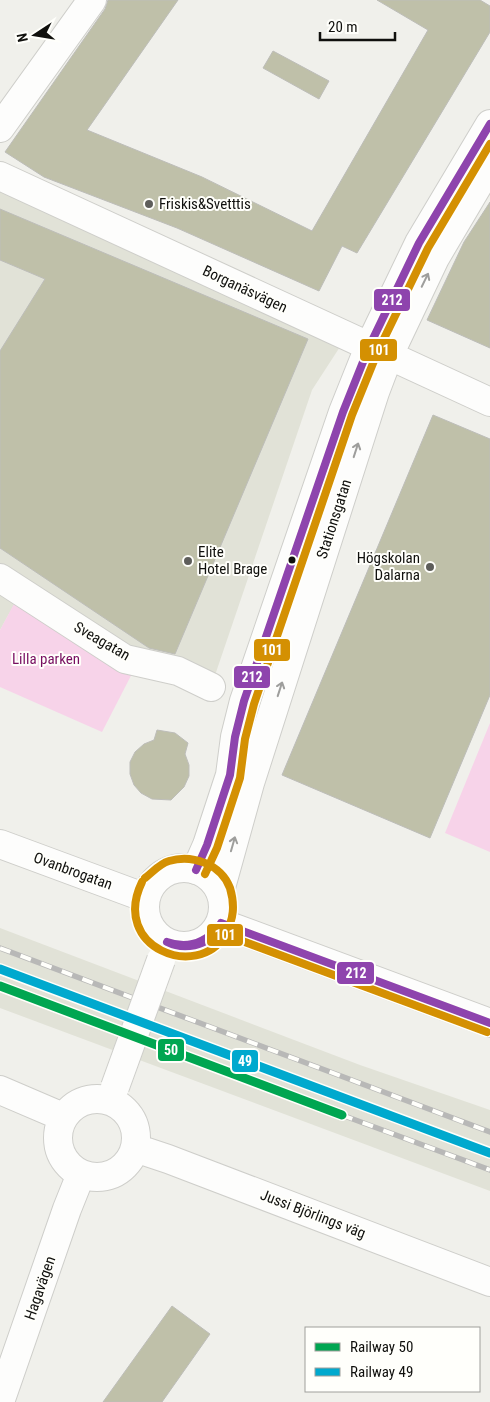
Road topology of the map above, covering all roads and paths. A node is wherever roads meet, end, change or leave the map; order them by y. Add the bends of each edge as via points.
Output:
1 (92, 0) edge
2 (490, 124) edge
3 (0, 128) edge
4 (490, 165) edge
5 (0, 176) edge
6 (379, 351) junction
7 (490, 402) edge
8 (0, 578) edge
9 (211, 687) dead end
10 (0, 844) edge
11 (196, 870) junction
12 (220, 891) junction
13 (146, 898) junction
14 (220, 923) junction
15 (164, 952) junction
16 (490, 1023) edge
17 (0, 1090) edge
18 (113, 1094) junction
19 (63, 1117) junction
20 (135, 1148) junction
21 (81, 1174) junction
22 (490, 1282) edge
23 (0, 1402) edge

1 - 3 street
2 - 6 street, Stationsgatan via 419,243
6 -> 4 street, Stationsgatan
5 - 6 street, Borganäsvägen
6 - 7 street, Borganäsvägen
6 - 11 street, Stationsgatan via 337,430 248,692 235,737 230,775
12 -> 6 street, Stationsgatan via 250,783 375,392
8 - 9 street, Sveagatan via 126,659 178,671
10 - 13 street, Ovanbrogatan
11 - 12 street via 206,874
11 - 13 street via 177,869 159,876
12 - 14 street via 223,907
13 - 15 street via 148,924
14 - 15 street via 214,934 198,944
14 - 16 street
15 - 18 street, bridge
17 - 19 street
18 - 19 street via 84,1100
18 - 20 street via 135,1125
19 - 21 street via 58,1129 62,1156
20 - 21 street via 130,1161 108,1176
20 - 22 street, Jussi Björlings väg
21 - 23 street, Hagavägen

